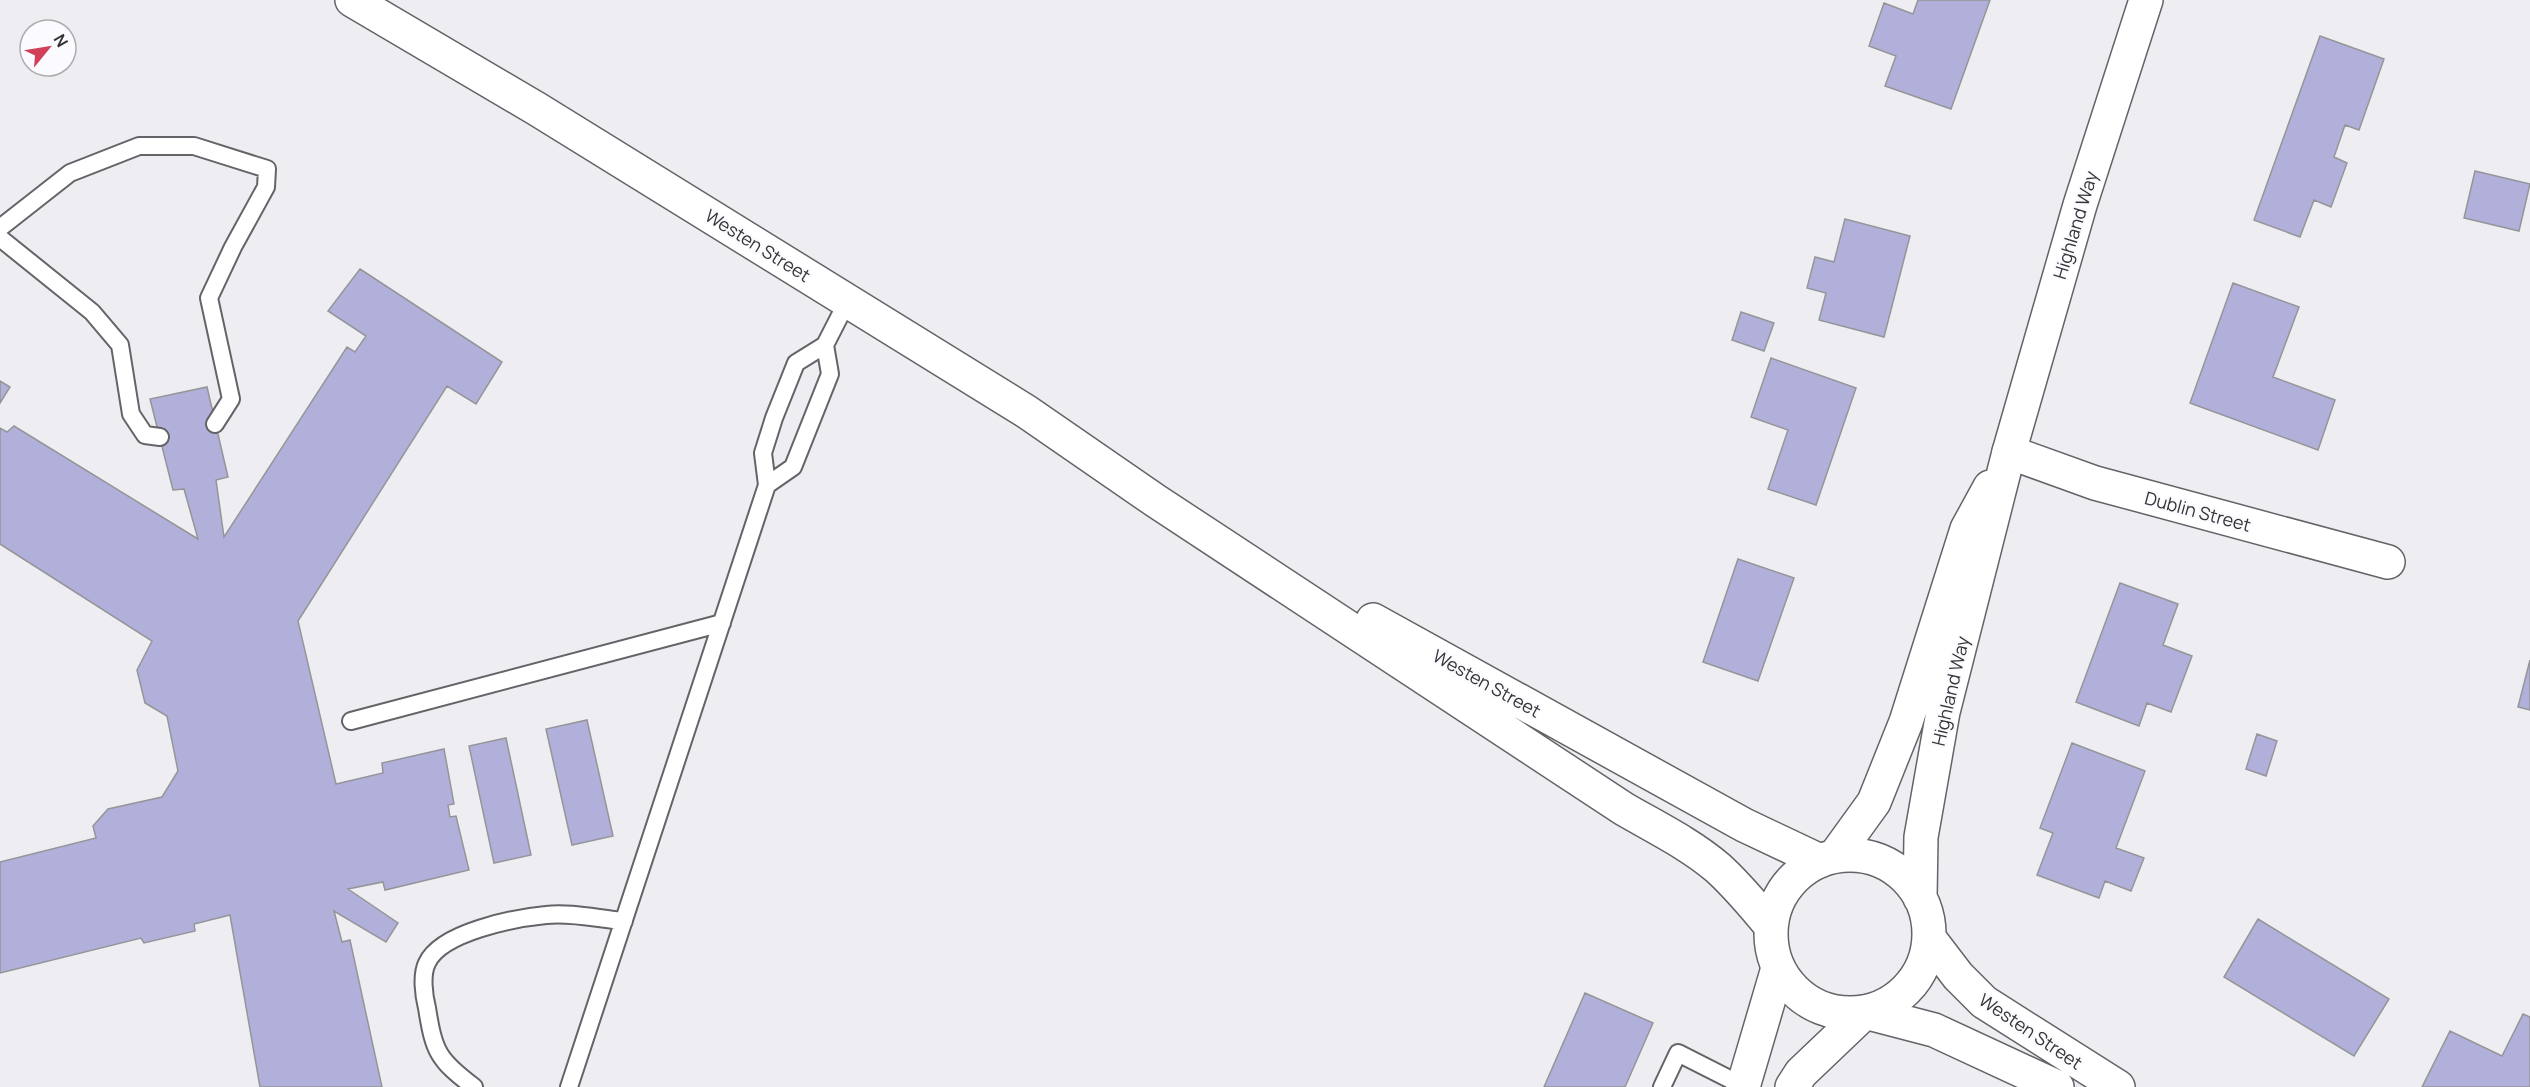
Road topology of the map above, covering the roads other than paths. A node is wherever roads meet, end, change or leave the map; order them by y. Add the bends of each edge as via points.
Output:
1 (352, 0) edge
2 (2146, 0) edge
3 (0, 228) edge
4 (0, 238) edge
5 (848, 300) junction
6 (825, 345) junction
7 (215, 424) dead end
8 (160, 437) dead end
9 (2009, 452) junction
10 (767, 485) junction
11 (1156, 501) junction
12 (2388, 562) dead end
13 (722, 622) junction
14 (351, 722) dead end
15 (1828, 859) junction
16 (1920, 898) junction
17 (624, 921) junction
18 (1771, 926) junction
19 (1929, 938) junction
20 (1778, 968) junction
21 (1865, 1012) junction
22 (474, 1087) edge
23 (569, 1087) edge
24 (1662, 1087) edge
25 (1743, 1087) edge
26 (1792, 1087) edge
27 (2057, 1087) edge
28 (2118, 1087) edge

1 - 5 street, Westen Street
2 - 9 street, Highland Way via 2080,205
3 - 7 lane via 70,173 139,146 195,146 267,169 266,187 209,298 231,399
4 - 8 lane via 92,312 120,345 131,414 145,435
5 - 6 lane
5 - 11 street, Westen Street via 1027,412
6 - 10 lane via 831,374 793,467
6 - 10 lane via 796,363 763,453
9 - 12 street, Dublin Street via 2095,483
9 - 15 street, Highland Way via 1967,529 1906,722 1874,802
9 - 16 street, Highland Way via 1943,712 1921,837
10 - 13 lane
11 - 15 street, Westen Street via 1734,819
11 - 18 street, Westen Street via 1624,809 1688,846 1744,893
13 - 14 lane
13 - 17 lane
15 - 16 street via 1855,855 1875,859 1893,868
15 - 18 street via 1799,874 1784,889
16 - 19 street
17 - 22 lane via 548,915 486,927 444,943 426,963 424,992 432,1040 447,1066
17 - 23 lane
18 - 20 street
19 - 21 street via 1926,959 1903,994 1886,1006
19 - 28 street, Westen Street via 1984,1002
20 - 21 street via 1789,986 1824,1010
20 - 25 street
21 - 26 street via 1801,1073
21 - 27 street, Westen Street via 1934,1030
24 - 25 lane via 1678,1053

